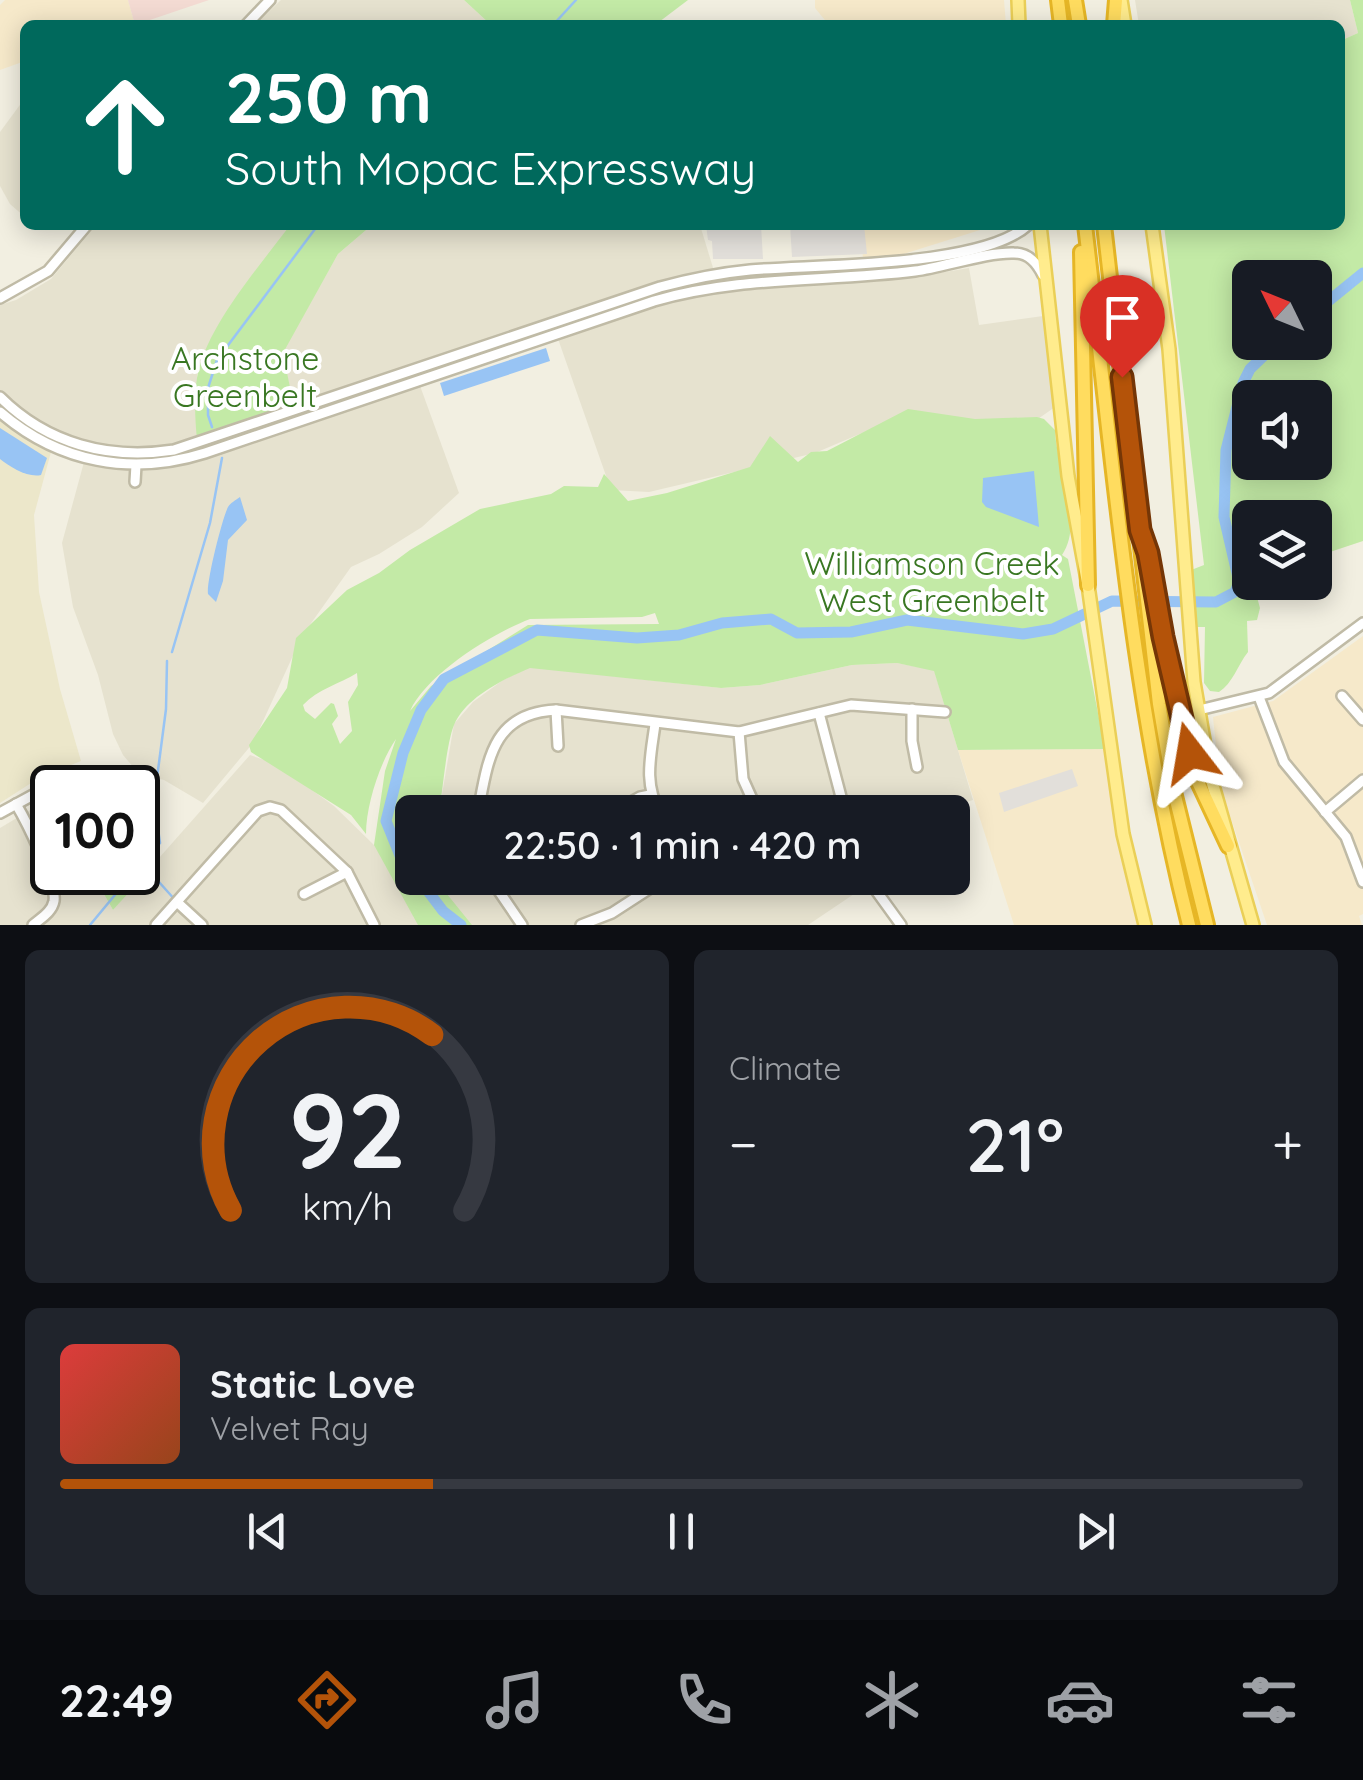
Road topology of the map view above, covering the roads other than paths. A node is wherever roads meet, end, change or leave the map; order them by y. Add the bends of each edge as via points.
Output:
1 (270, 0) edge
2 (251, 20) edge
3 (84, 230) edge
4 (1017, 230) edge
5 (1041, 230) edge
6 (1084, 230) edge
7 (1085, 230) edge
8 (1105, 230) edge
9 (1153, 230) edge
10 (1046, 282) junction
11 (0, 298) edge
12 (0, 397) edge
13 (0, 412) edge
14 (136, 465) junction
15 (136, 482) dead end
16 (1088, 585) junction
17 (1363, 623) edge
18 (1157, 638) junction
19 (1342, 696) dead end
20 (1258, 697) junction
21 (912, 709) junction
22 (556, 710) junction
23 (1200, 710) junction
24 (945, 712) dead end
25 (819, 713) junction
26 (1363, 720) edge
27 (655, 724) junction
28 (739, 732) junction
29 (558, 746) dead end
30 (917, 768) dead end
31 (1363, 780) edge
32 (482, 795) edge
33 (650, 795) edge
34 (750, 795) edge
35 (841, 795) edge
36 (30, 796) edge
37 (16, 804) junction
38 (1326, 812) junction
39 (0, 813) edge
40 (1228, 846) junction
41 (347, 872) junction
42 (1363, 882) edge
43 (304, 894) dead end
44 (502, 895) edge
45 (640, 895) edge
46 (880, 895) edge
47 (177, 902) junction
48 (34, 925) edge
49 (156, 925) edge
50 (202, 925) edge
51 (374, 925) edge
52 (522, 925) edge
53 (581, 925) edge
54 (901, 925) edge
55 (1145, 925) edge
56 (1189, 925) edge
57 (1207, 925) edge
58 (1253, 925) edge

1 - 2 street
3 - 11 street via 48,271
4 - 12 street via 940,255 682,281 174,450 131,454 76,444 38,427
5 - 10 main road
6 - 16 highway
7 - 56 highway via 1155,781
8 - 18 highway
9 - 23 main road
10 - 14 street via 1032,259 1013,253 915,271 703,288 186,459
10 - 16 main road
13 - 14 street via 62,452
14 - 15 street
16 - 55 main road via 1124,834
17 - 20 street
18 - 40 highway via 1198,782
18 - 57 highway via 1169,765
19 - 26 street
20 - 23 street
20 - 38 street via 1284,762
21 - 24 street
21 - 25 street via 852,705
21 - 30 street
22 - 27 street
22 - 29 street
22 - 32 street via 528,714 504,731 492,750
23 - 40 main road
25 - 28 street
25 - 35 street
27 - 28 street
27 - 33 street
28 - 34 street
31 - 38 street
36 - 37 street
37 - 39 street
37 - 48 street via 55,898
38 - 42 street via 1352,848
40 - 58 main road
41 - 43 street
41 - 47 street via 270,807 258,811
41 - 51 street
44 - 52 street
45 - 53 street
46 - 54 street
47 - 49 street
47 - 50 street

